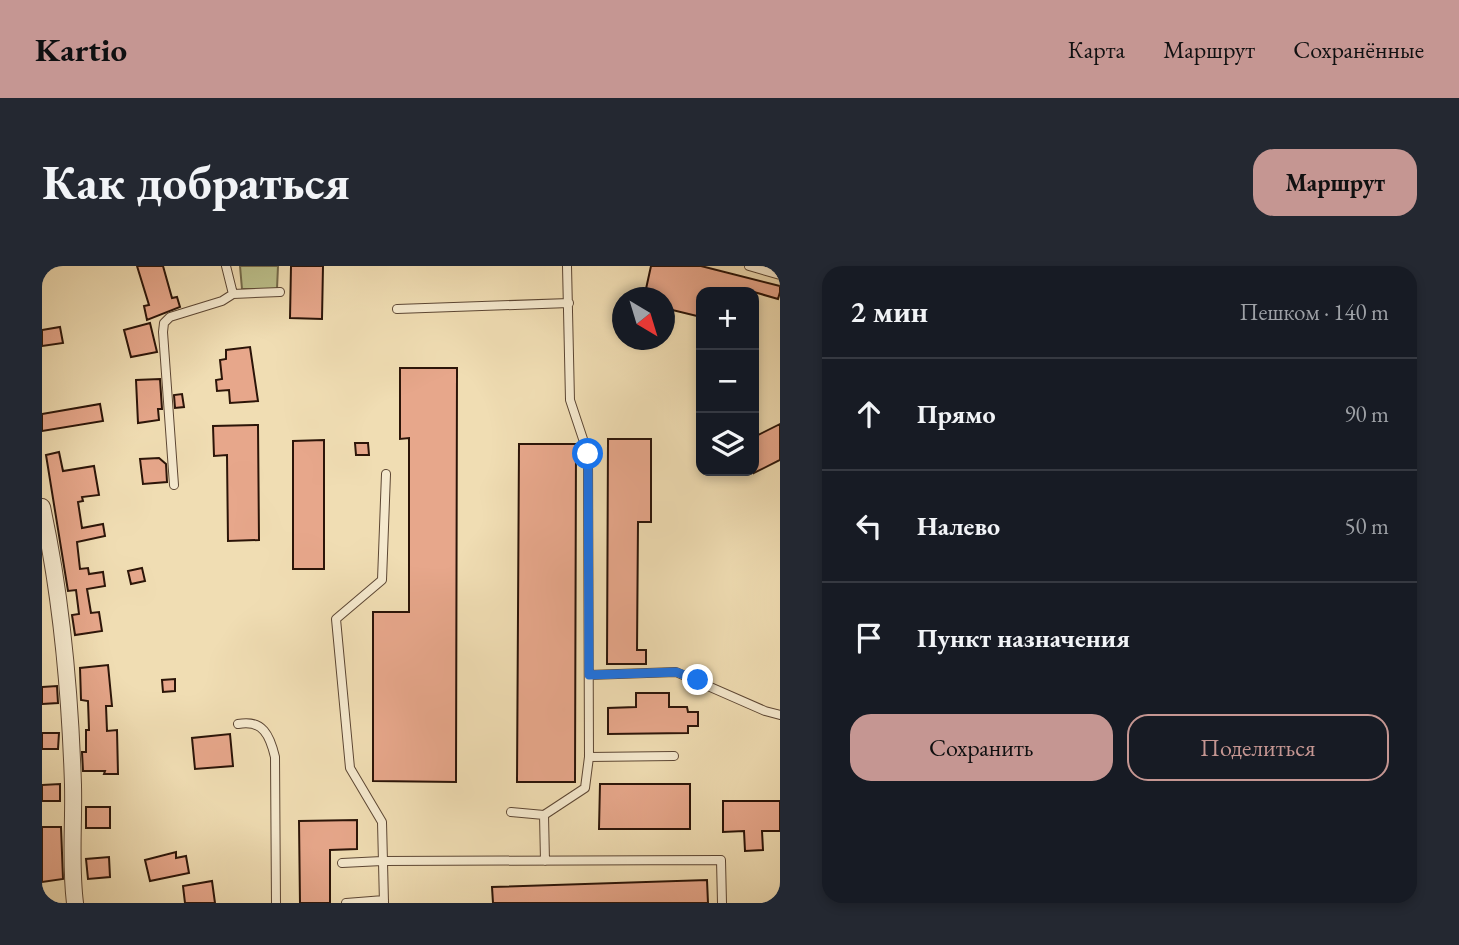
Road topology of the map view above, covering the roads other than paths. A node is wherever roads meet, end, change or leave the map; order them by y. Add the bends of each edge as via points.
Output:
1 (226, 266) edge
2 (567, 266) edge
3 (749, 266) edge
4 (780, 275) edge
5 (280, 292) dead end
6 (233, 293) junction
7 (569, 303) junction
8 (397, 309) dead end
9 (386, 474) dead end
10 (174, 485) dead end
11 (42, 508) edge
12 (589, 675) junction
13 (780, 715) edge
14 (238, 724) dead end
15 (674, 756) dead end
16 (589, 757) junction
17 (511, 813) dead end
18 (544, 815) junction
19 (382, 861) junction
20 (545, 861) junction
21 (342, 863) dead end
22 (384, 902) edge
23 (75, 903) edge
24 (276, 903) edge
25 (346, 903) edge
26 (722, 903) edge

1 - 6 lane
2 - 7 lane
3 - 4 lane
5 - 6 lane
6 - 10 lane via 164,323
7 - 8 lane
7 - 12 lane via 570,400 588,454
9 - 19 lane via 382,580 336,619 350,768 382,822
11 - 23 street via 55,564 69,689
12 - 13 lane via 676,672
12 - 16 lane
14 - 24 lane via 258,724 270,737 275,757
15 - 16 lane
16 - 18 lane via 586,788
17 - 18 lane
18 - 20 lane
19 - 20 lane
19 - 21 lane
19 - 22 lane
20 - 26 lane via 721,860
22 - 25 lane

